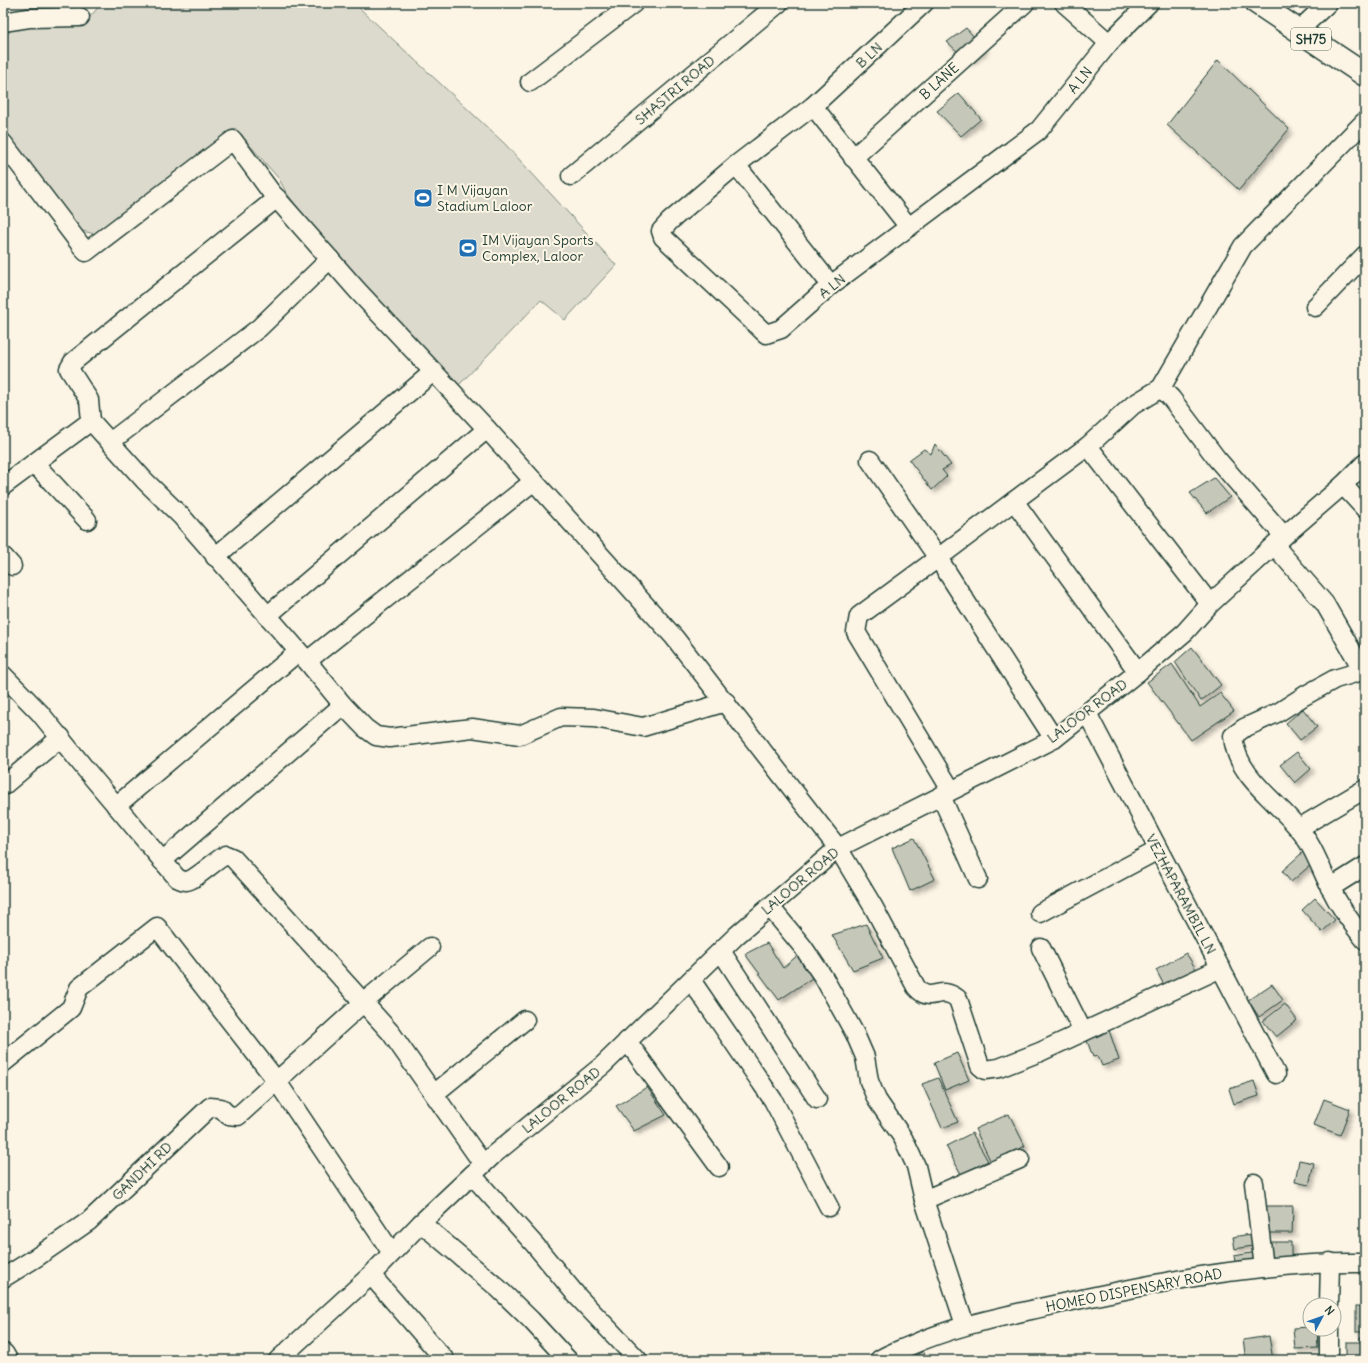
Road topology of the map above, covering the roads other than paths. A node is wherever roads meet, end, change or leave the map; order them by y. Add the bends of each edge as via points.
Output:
1 (634, 3) edge
2 (779, 3) edge
3 (924, 3) edge
4 (1024, 3) edge
5 (1064, 3) edge
6 (1149, 3) edge
7 (1257, 3) edge
8 (1328, 3) edge
9 (80, 17) dead end
10 (3, 22) edge
11 (1298, 31) junction
12 (1109, 43) junction
13 (1365, 75) edge
14 (530, 82) dead end
15 (813, 106) junction
16 (1365, 121) edge
17 (3, 143) edge
18 (853, 158) junction
19 (736, 165) junction
20 (571, 176) dead end
21 (277, 198) junction
22 (909, 227) junction
23 (1365, 255) edge
24 (330, 259) junction
25 (831, 285) junction
26 (1314, 306) dead end
27 (433, 372) junction
28 (1161, 388) junction
29 (91, 421) junction
30 (487, 429) junction
31 (110, 442) junction
32 (1088, 446) junction
33 (870, 460) dead end
34 (34, 463) junction
35 (1365, 463) edge
36 (534, 481) junction
37 (1343, 485) junction
38 (3, 486) edge
39 (1014, 501) junction
40 (1365, 509) edge
41 (87, 520) dead end
42 (1279, 540) junction
43 (215, 557) junction
44 (938, 558) junction
45 (1210, 604) junction
46 (267, 616) junction
47 (303, 656) junction
48 (1138, 672) junction
49 (1364, 673) edge
50 (3, 675) edge
51 (726, 702) junction
52 (343, 705) junction
53 (1087, 714) junction
54 (60, 737) junction
55 (1054, 739) junction
56 (3, 786) edge
57 (1365, 789) edge
58 (946, 793) junction
59 (116, 806) junction
60 (1299, 828) junction
61 (838, 848) junction
62 (1158, 850) junction
63 (162, 861) junction
64 (1365, 866) edge
65 (978, 879) dead end
66 (1330, 888) junction
67 (770, 907) junction
68 (1040, 913) dead end
69 (1365, 940) edge
70 (430, 947) dead end
71 (1041, 948) dead end
72 (721, 951) junction
73 (1221, 968) junction
74 (691, 980) junction
75 (364, 1002) junction
76 (525, 1020) dead end
77 (1083, 1032) junction
78 (627, 1041) junction
79 (3, 1063) edge
80 (1276, 1074) dead end
81 (276, 1080) junction
82 (434, 1094) junction
83 (817, 1099) dead end
84 (1020, 1159) dead end
85 (719, 1167) dead end
86 (477, 1169) junction
87 (1254, 1183) dead end
88 (924, 1200) junction
89 (829, 1207) dead end
90 (421, 1223) junction
91 (392, 1253) junction
92 (1330, 1262) junction
93 (1365, 1263) edge
94 (1264, 1268) junction
95 (371, 1275) junction
96 (3, 1278) edge
97 (1329, 1297) edge
98 (965, 1325) junction
99 (1328, 1337) edge
100 (3, 1355) edge
101 (1326, 1359) edge
102 (6, 1360) edge
103 (278, 1360) edge
104 (445, 1360) edge
105 (568, 1360) edge
106 (638, 1360) edge
107 (880, 1360) edge

1 - 14 street
2 - 20 street, SHASTRI ROAD
3 - 15 street, B LN
4 - 18 street, B LANE
5 - 12 street
6 - 12 street, A LN
7 - 11 main road, SH75
8 - 11 street
9 - 10 street via 28,18
11 - 13 main road, SH75
12 - 22 street, A LN via 1039,130
15 - 18 street
15 - 19 street, A LN
16 - 28 street via 1243,246
17 - 21 street via 86,252 233,140
18 - 22 street
19 - 25 street
19 - 25 street, A LN via 670,221 661,231 663,237 766,334 781,329
21 - 24 street
21 - 29 street via 73,362 69,369 88,400
22 - 25 street, A LN
23 - 26 street
24 - 27 street
24 - 31 street via 259,328
27 - 30 street
27 - 43 street
28 - 32 street via 1133,405
28 - 42 street
29 - 31 street
29 - 34 street
30 - 36 street
30 - 46 street
31 - 43 street via 182,517
32 - 39 street
32 - 45 street
33 - 44 street
34 - 38 street
34 - 41 street
35 - 37 street, LALOOR ROAD
36 - 47 street
36 - 51 street via 674,637
37 - 40 street
37 - 42 street, LALOOR ROAD
39 - 44 street
39 - 48 street
42 - 45 street, LALOOR ROAD
42 - 49 street via 1325,604
43 - 46 street
44 - 55 street
44 - 58 street via 859,616 856,632
45 - 48 street, LALOOR ROAD via 1185,632
46 - 47 street
47 - 52 street
47 - 59 street
48 - 53 street, LALOOR ROAD
49 - 60 street via 1336,679 1233,736 1239,757 1254,783
50 - 54 street
51 - 52 street via 643,727 594,718 561,717 520,734 472,728 390,738 376,736
51 - 61 street
52 - 63 street
53 - 55 street, LALOOR ROAD
53 - 62 street, VEZHAPARAMBIL LN
54 - 56 street
54 - 59 street
55 - 58 street, LALOOR ROAD
57 - 60 street
58 - 61 street, LALOOR ROAD
58 - 65 street
59 - 63 street
60 - 66 street
61 - 67 street, LALOOR ROAD
61 - 77 street via 874,908 916,987 922,994 929,996 944,991 958,999 980,1066 985,1070 999,1068
62 - 68 street
62 - 73 street, VEZHAPARAMBIL LN
63 - 75 street via 177,878 185,881 194,878 226,855 233,858
64 - 66 street
66 - 69 street
67 - 72 street, LALOOR ROAD
67 - 88 street via 803,947 824,978 856,1034 865,1056 869,1082 903,1138 916,1166
70 - 75 street
71 - 77 street
72 - 74 street, LALOOR ROAD
72 - 83 street
73 - 77 street
73 - 80 street, VEZHAPARAMBIL LN
74 - 78 street, LALOOR ROAD
74 - 89 street via 773,1100
75 - 81 street
75 - 82 street via 391,1033
76 - 82 street
78 - 85 street
78 - 86 street, LALOOR ROAD via 603,1065
79 - 81 street via 71,1008 79,988 157,927
81 - 91 street
81 - 96 street, GANDHI RD via 238,1116 228,1115 221,1108 210,1107 89,1221
82 - 86 street
84 - 88 street
86 - 90 street, LALOOR ROAD
86 - 106 street via 578,1297
87 - 94 street
88 - 98 street
90 - 91 street, LALOOR ROAD
90 - 105 street via 498,1288
91 - 95 street, LALOOR ROAD
92 - 93 street, HOMEO DISPENSARY ROAD
92 - 94 street, HOMEO DISPENSARY ROAD
92 - 97 street
94 - 98 street, HOMEO DISPENSARY ROAD via 1173,1281
95 - 103 street, LALOOR ROAD
95 - 104 street
98 - 107 street, HOMEO DISPENSARY ROAD via 938,1333
99 - 101 street
100 - 102 main road

